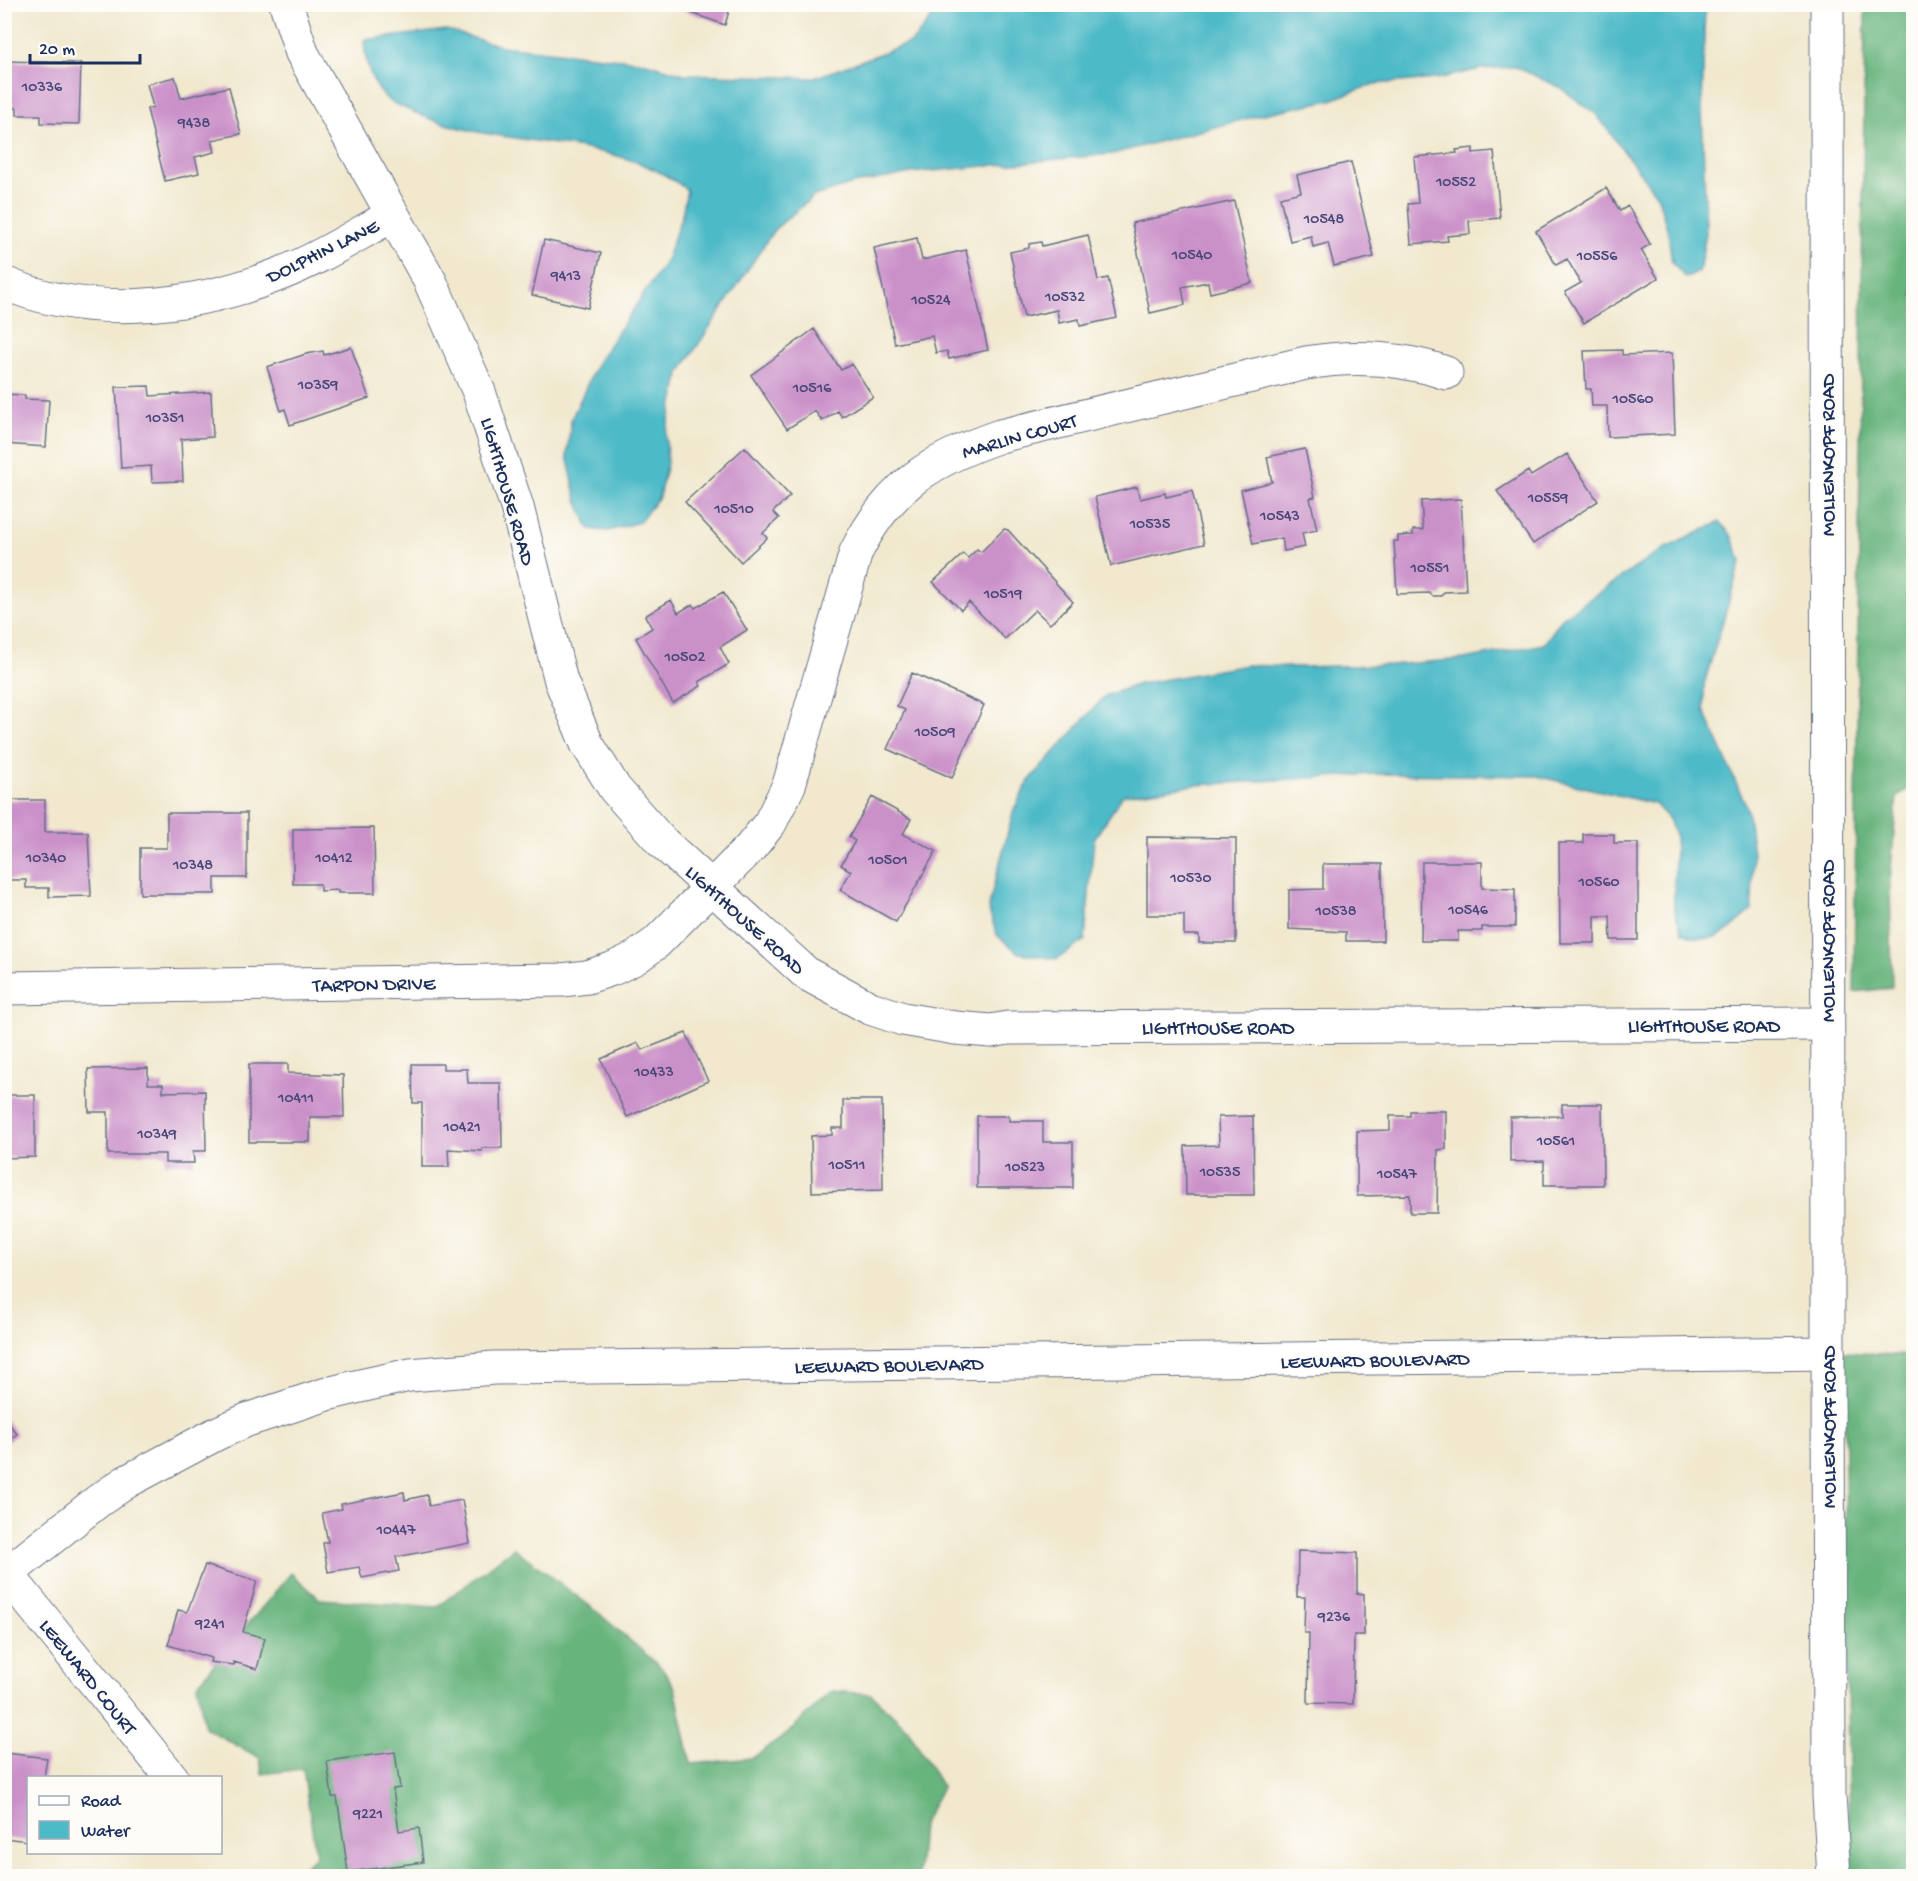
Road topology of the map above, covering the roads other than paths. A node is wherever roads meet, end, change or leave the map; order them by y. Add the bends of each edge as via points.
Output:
1 (286, 4) edge
2 (1827, 4) edge
3 (393, 215) junction
4 (4, 283) edge
5 (1446, 373) dead end
6 (711, 888) junction
7 (4, 988) edge
8 (1827, 1024) junction
9 (1828, 1353) junction
10 (6, 1575) edge
11 (170, 1776) edge
12 (1834, 1876) edge

1 - 3 street, LIGHTHOUSE ROAD via 302,53
2 - 8 street, MOLLENKOPF ROAD
3 - 4 street, DOLPHIN LANE via 281,274 232,291 191,299 131,306 80,305 27,294
3 - 6 street, LIGHTHOUSE ROAD via 445,312 485,408 517,507 572,714 605,775 636,816
5 - 6 street, MARLIN COURT via 1380,358 1306,363 1000,436 967,447 921,471 895,495 856,552 789,785 780,804 750,848
6 - 7 street, TARPON DRIVE via 666,934 635,958 587,977
6 - 8 street, LIGHTHOUSE ROAD via 807,974 886,1014 955,1028 990,1031
8 - 9 street, MOLLENKOPF ROAD
9 - 10 street, LEEWARD BOULEVARD via 494,1368 410,1375 327,1394 216,1434 126,1482
9 - 12 street, MOLLENKOPF ROAD via 1829,1795
10 - 11 street, LEEWARD COURT

